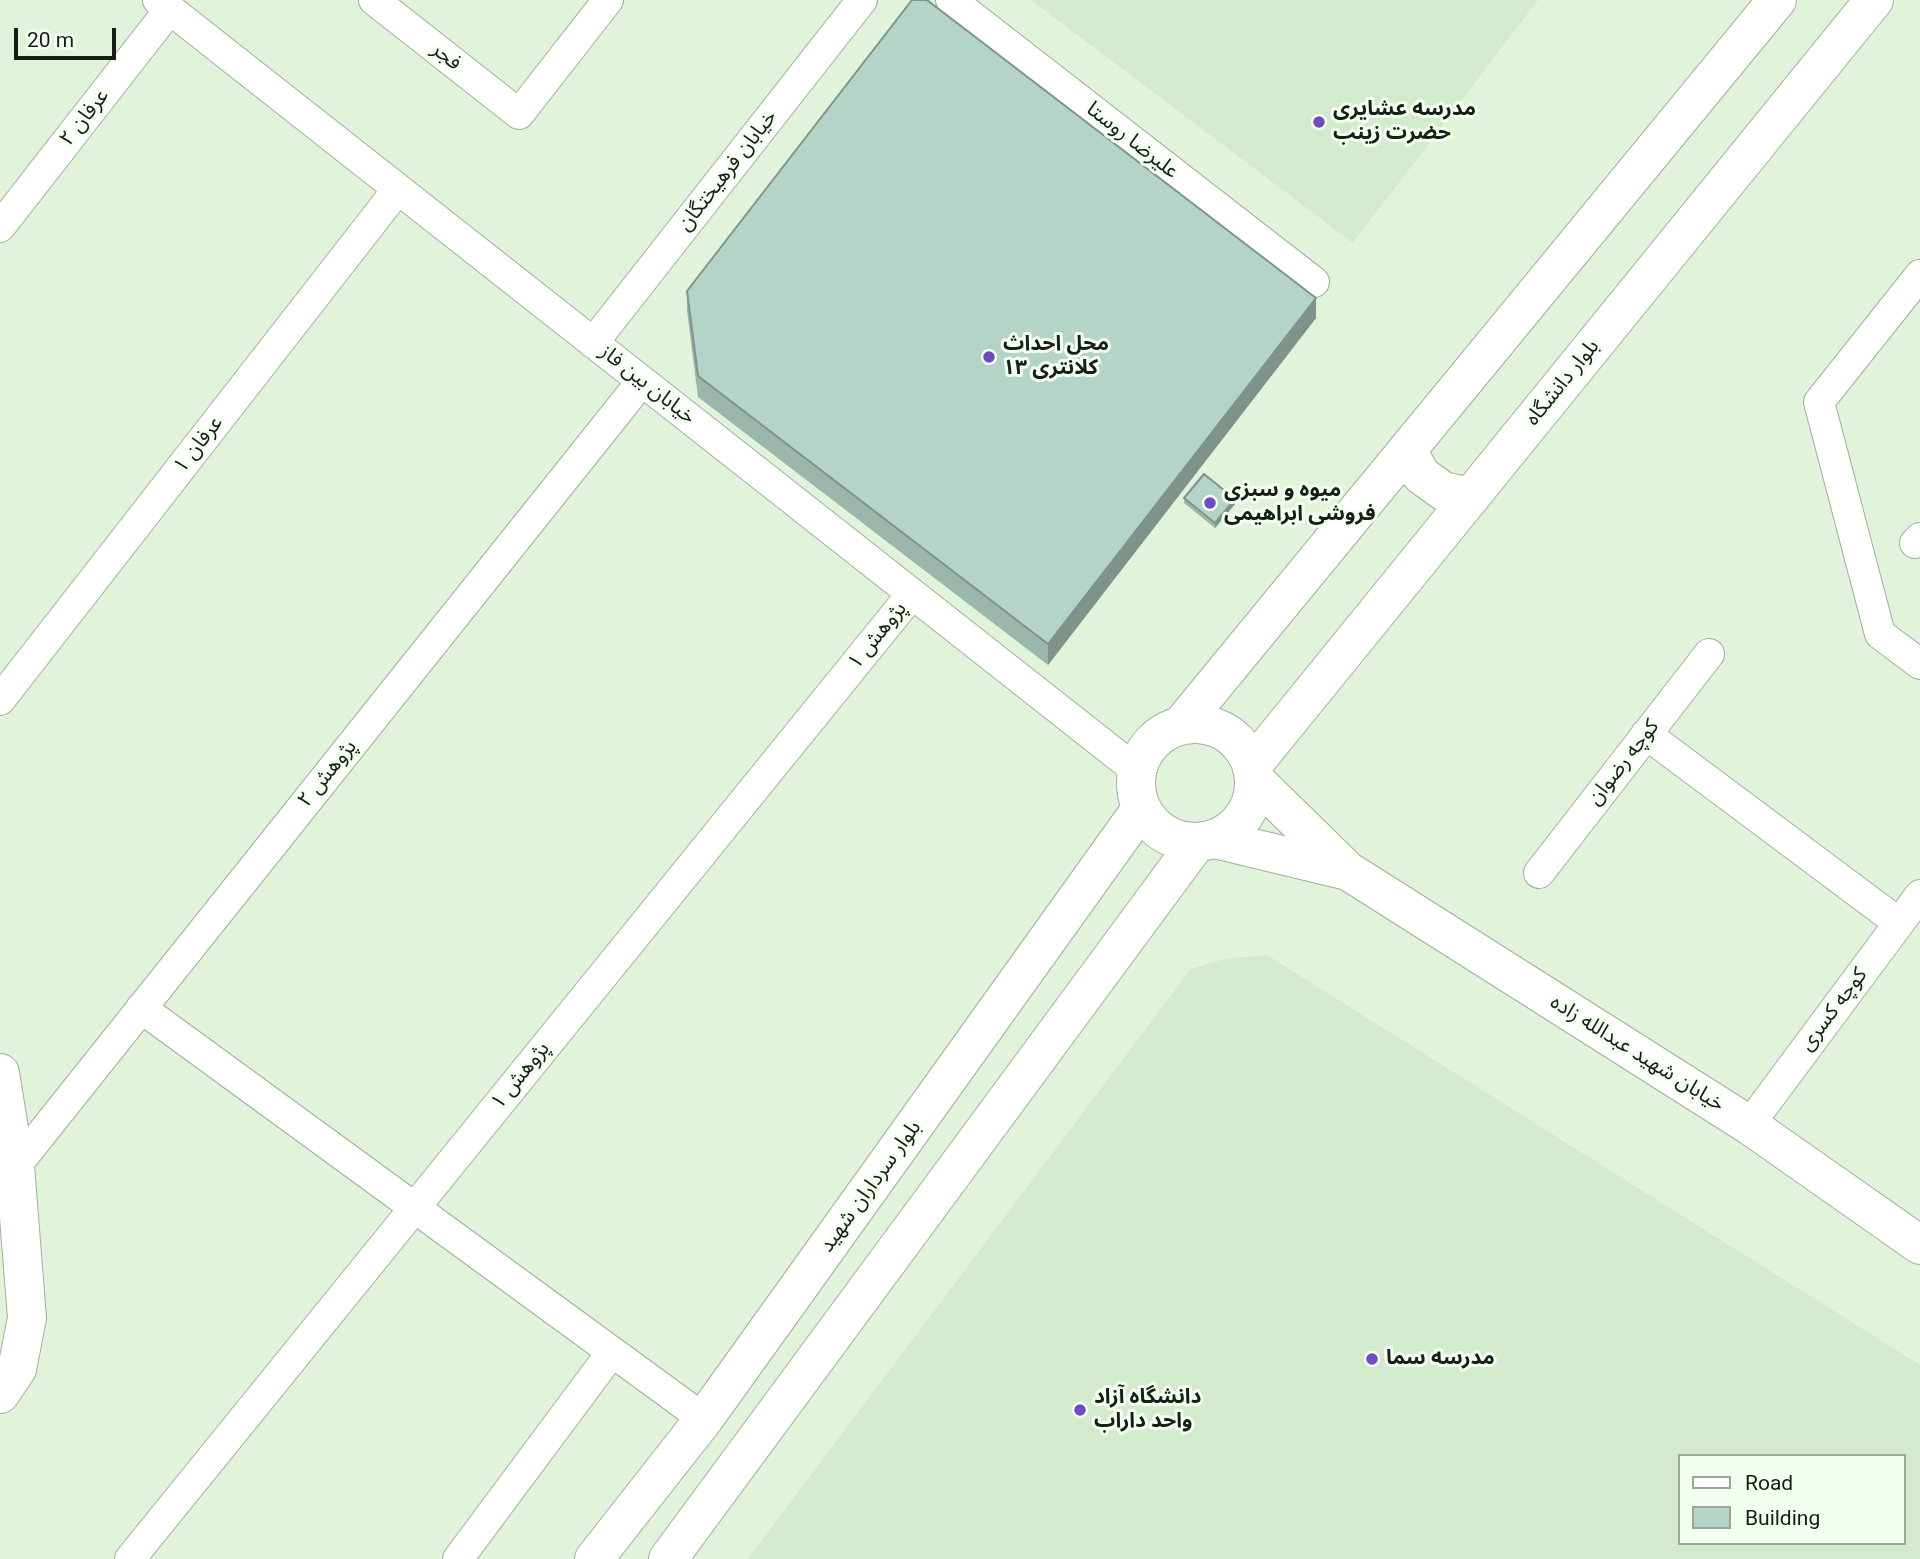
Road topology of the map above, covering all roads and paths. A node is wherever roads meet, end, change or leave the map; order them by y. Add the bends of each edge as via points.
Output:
1 (374, 0) edge
2 (608, 0) edge
3 (862, 0) edge
4 (951, 0) edge
5 (1777, 0) edge
6 (1874, 0) edge
7 (164, 4) edge
8 (398, 189) junction
9 (0, 227) edge
10 (1920, 275) edge
11 (1314, 282) dead end
12 (593, 343) junction
13 (642, 381) junction
14 (1407, 450) junction
15 (1471, 497) junction
16 (912, 594) junction
17 (1709, 654) dead end
18 (1920, 664) edge
19 (0, 700) edge
20 (1181, 724) junction
21 (1646, 734) junction
22 (1136, 770) junction
23 (1254, 773) junction
24 (1141, 809) junction
25 (1206, 841) junction
26 (1348, 871) junction
27 (1539, 873) dead end
28 (1920, 895) edge
29 (1899, 923) junction
30 (141, 1008) junction
31 (0, 1073) edge
32 (930, 1104) junction
33 (1749, 1125) junction
34 (978, 1141) junction
35 (8, 1176) edge
36 (414, 1208) junction
37 (1917, 1237) edge
38 (612, 1352) junction
39 (0, 1394) edge
40 (704, 1419) junction
41 (131, 1559) edge
42 (458, 1559) edge
43 (594, 1559) edge
44 (668, 1559) edge

1 - 2 street, فجر via 519,114
3 - 12 street, خیابان فرهیختگان
4 - 11 street, علیرضا روستا
5 - 14 main road
6 - 15 main road, بلوار دانشگاه
7 - 8 street, خیابان بین فاز
7 - 9 street, عرفان ۲
8 - 12 street, خیابان بین فاز
8 - 19 street, عرفان ۱
10 - 18 street via 1819,402 1880,634
12 - 13 street, خیابان بین فاز
13 - 16 street, خیابان بین فاز
13 - 30 street, پژوهش ۲
14 - 15 main road via 1421,475 1443,491
14 - 20 main road
15 - 23 main road, بلوار دانشگاه
16 - 22 street, خیابان بین فاز
16 - 36 street, پژوهش ۱
17 - 21 street, کوچه رضوان
20 - 22 main road via 1152,741
20 - 23 main road via 1204,724 1225,732 1242,746
21 - 27 street, کوچه رضوان
21 - 29 street
22 - 24 main road
23 - 25 main road via 1254,795 1244,816 1229,832
23 - 26 main road
24 - 25 main road via 1171,837
24 - 32 main road, بلوار سرداران شهید
25 - 26 main road
25 - 34 main road
26 - 33 main road, خیابان شهید عبدالله زاده
28 - 29 street, کوچه کسری
29 - 33 street, کوچه کسری
30 - 35 street, پژوهش ۲
30 - 36 street
31 - 35 main road
32 - 34 main road via 950,1110 967,1123
32 - 40 main road, بلوار سرداران شهید
33 - 37 main road, خیابان شهید عبدالله زاده
34 - 44 main road
35 - 39 main road via 27,1318 17,1369
36 - 38 street
36 - 41 street, پژوهش ۱
38 - 40 street
38 - 42 street
40 - 43 main road, بلوار سرداران شهید

